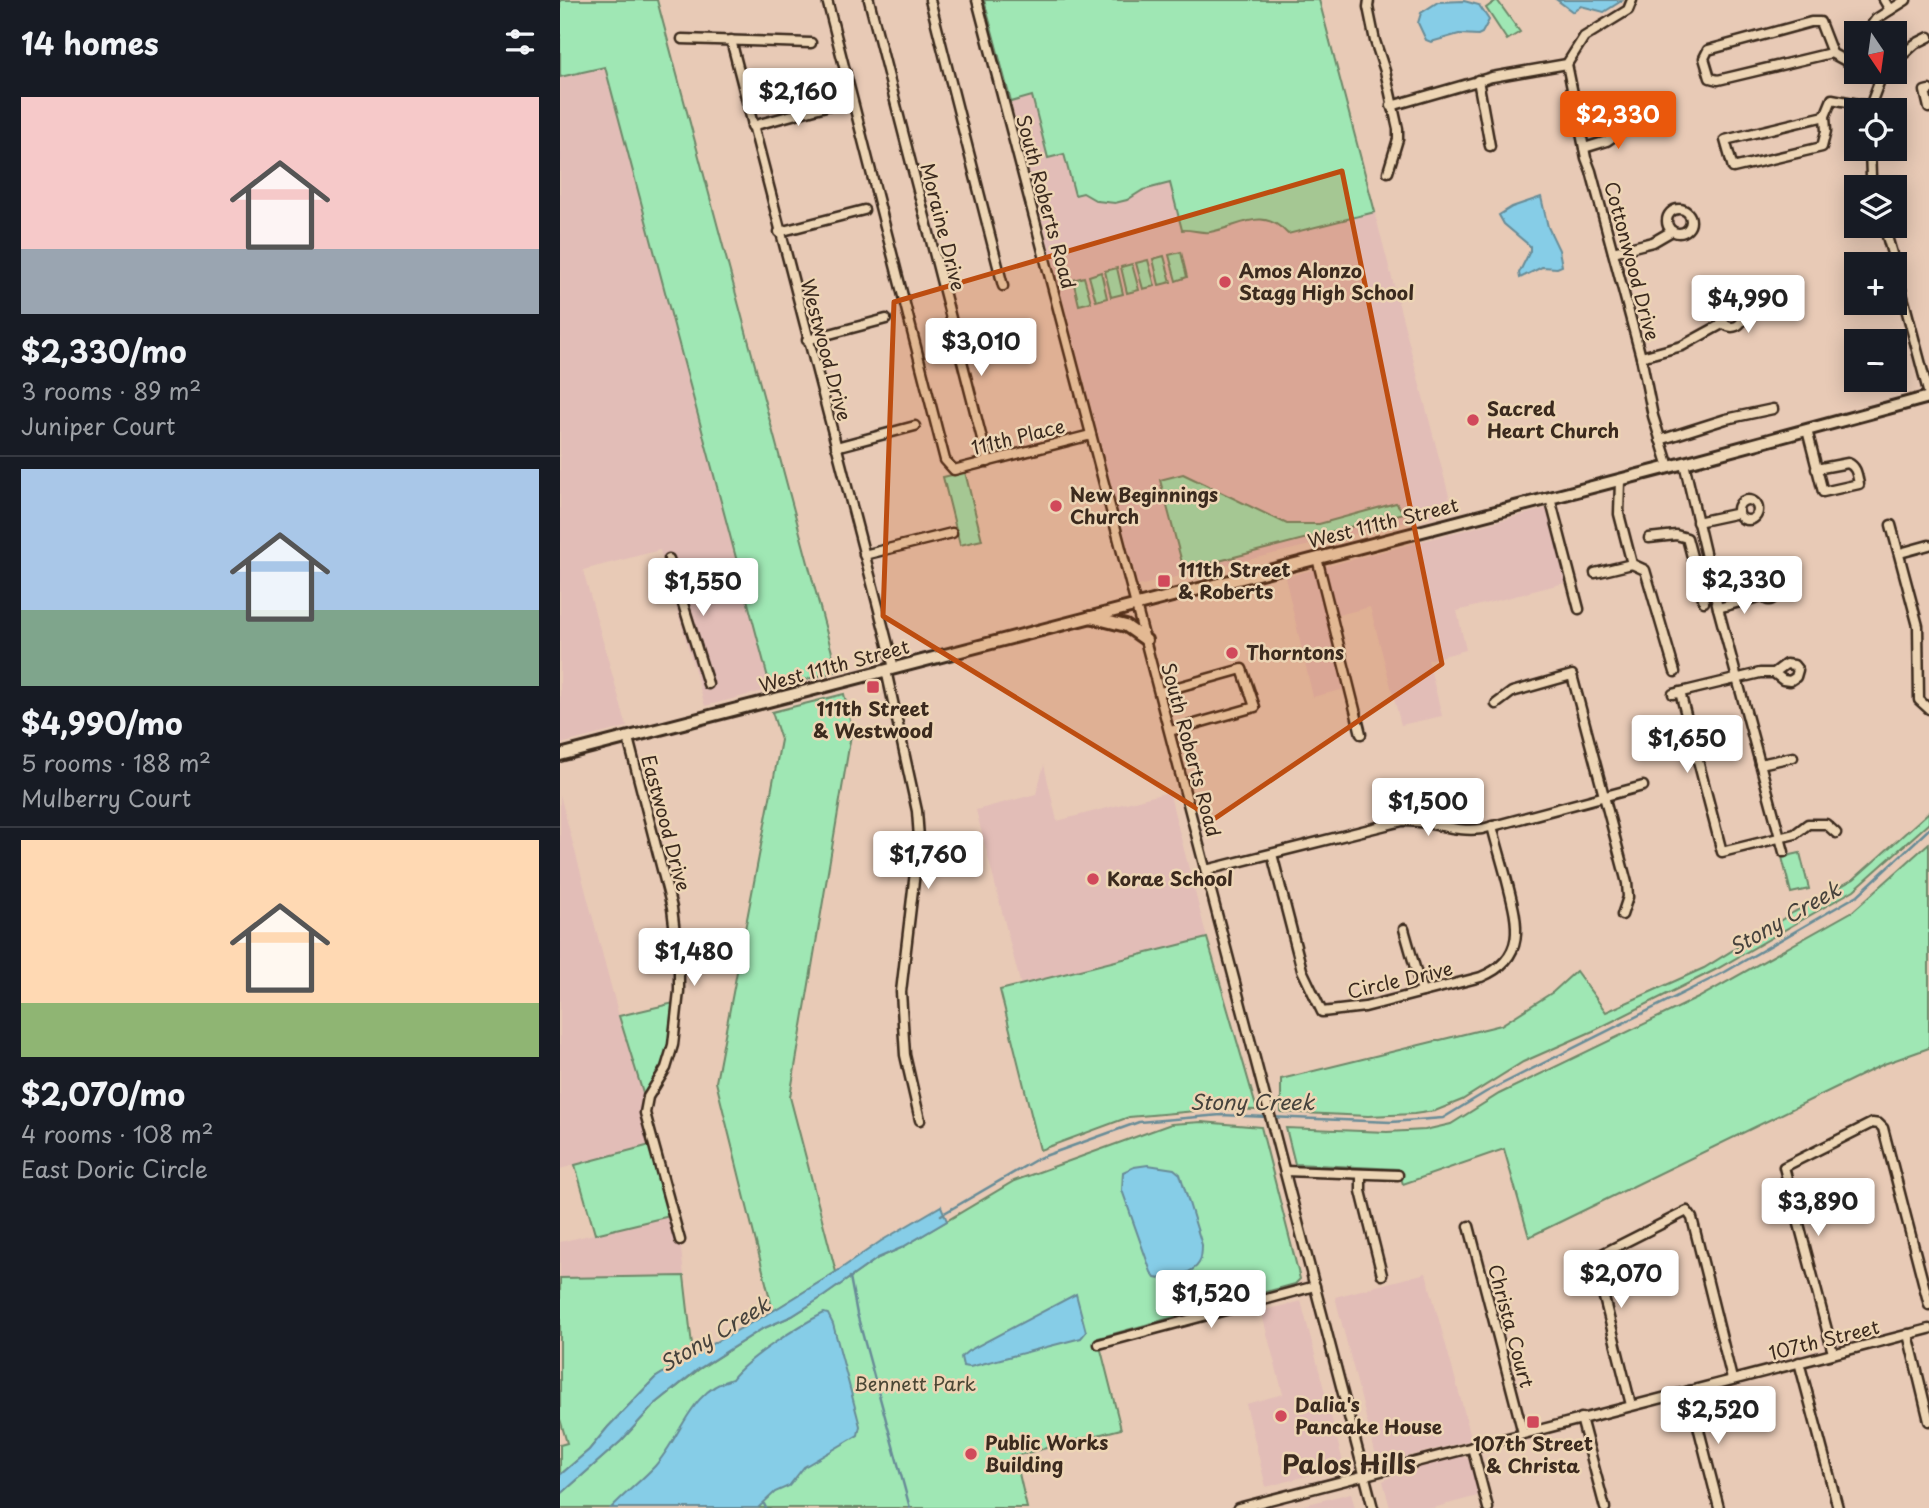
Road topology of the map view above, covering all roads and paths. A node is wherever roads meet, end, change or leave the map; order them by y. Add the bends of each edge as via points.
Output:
1 (827, 0) edge
2 (869, 0) edge
3 (929, 0) edge
4 (977, 0) edge
5 (1884, 0) edge
6 (1906, 0) edge
7 (1369, 1) edge
8 (1632, 2) edge
9 (1889, 10) junction
10 (1875, 21) edge
11 (1929, 37) edge
12 (682, 39) dead end
13 (731, 40) junction
14 (811, 43) dead end
15 (1908, 50) edge
16 (1832, 53) junction
17 (1844, 60) edge
18 (1567, 64) junction
19 (1478, 80) junction
20 (1929, 90) edge
21 (1844, 102) edge
22 (837, 103) dead end
23 (1391, 106) junction
24 (1929, 108) edge
25 (1825, 116) junction
26 (1637, 120) dead end
27 (752, 126) junction
28 (1490, 146) dead end
29 (1584, 148) junction
30 (1388, 172) dead end
31 (864, 210) dead end
32 (1672, 231) dead end
33 (779, 232) junction
34 (1614, 252) junction
35 (1003, 286) dead end
36 (1907, 312) edge
37 (886, 319) dead end
38 (1724, 323) dead end
39 (807, 340) junction
40 (1642, 357) junction
41 (1929, 396) edge
42 (1773, 410) dead end
43 (915, 426) dead end
44 (1807, 430) junction
45 (1091, 435) junction
46 (1660, 440) junction
47 (836, 447) junction
48 (988, 462) junction
49 (1684, 463) junction
50 (1669, 467) junction
51 (1816, 469) junction
52 (1620, 480) junction
53 (1550, 498) junction
54 (1739, 513) dead end
55 (1697, 522) junction
56 (1891, 525) dead end
57 (952, 533) dead end
58 (1649, 538) dead end
59 (1929, 545) edge
60 (1899, 553) junction
61 (864, 555) junction
62 (1317, 558) junction
63 (669, 559) dead end
64 (1632, 564) junction
65 (1708, 566) junction
66 (1696, 569) junction
67 (1595, 573) dead end
68 (1762, 596) dead end
69 (1704, 603) dead end
70 (1137, 604) junction
71 (1579, 608) dead end
72 (1718, 608) junction
73 (1087, 617) junction
74 (1146, 640) junction
75 (890, 669) junction
76 (1675, 672) dead end
77 (1774, 673) dead end
78 (1737, 676) junction
79 (708, 684) dead end
80 (1160, 692) junction
81 (1496, 704) dead end
82 (1929, 709) edge
83 (1170, 731) junction
84 (1362, 734) dead end
85 (628, 738) junction
86 (560, 755) edge
87 (1793, 757) dead end
88 (1760, 764) junction
89 (1643, 786) dead end
90 (1604, 797) junction
91 (1492, 827) junction
92 (1836, 833) dead end
93 (1780, 836) junction
94 (1784, 852) dead end
95 (1272, 854) junction
96 (1206, 870) junction
97 (1622, 915) dead end
98 (1404, 929) dead end
99 (1422, 992) junction
100 (920, 1120) dead end
101 (1285, 1171) junction
102 (1361, 1174) junction
103 (1398, 1175) dead end
104 (1469, 1226) dead end
105 (680, 1240) dead end
106 (1382, 1275) dead end
107 (1315, 1286) junction
108 (1929, 1305) edge
109 (1929, 1329) edge
110 (1908, 1334) junction
111 (1098, 1344) dead end
112 (1833, 1353) junction
113 (1800, 1362) junction
114 (1732, 1379) junction
115 (1689, 1391) junction
116 (1631, 1405) junction
117 (1581, 1418) junction
118 (1929, 1422) edge
119 (1523, 1433) junction
120 (1472, 1447) junction
121 (1364, 1474) junction
122 (1238, 1508) edge
123 (1373, 1508) edge
124 (1488, 1508) edge
125 (1605, 1508) edge
126 (1719, 1508) edge
127 (1838, 1508) edge

1 - 48 street, 111th Place via 945,460 954,470
2 - 48 street, Moraine Drive
3 - 35 street
4 - 45 street, South Roberts Road
5 - 9 street
6 - 9 street
7 - 23 street
8 - 18 street via 1620,17 1584,37
9 - 10 street
11 - 15 street
12 - 13 street
13 - 14 street
13 - 27 street, Westwood Drive
16 - 16 street via 1718,80 1710,78 1704,58 1707,50 1811,22 1819,22
16 - 17 street
18 - 19 street
18 - 29 street, Cottonwood Drive
19 - 23 street
19 - 28 street
20 - 24 street via 1924,91
21 - 25 street via 1832,99
22 - 27 street
23 - 30 street via 1398,139
25 - 25 street via 1725,140 1733,168 1822,147
26 - 29 street via 1607,141
27 - 33 street, Westwood Drive
29 - 34 street, Cottonwood Drive
31 - 33 street
32 - 34 street via 1653,242
33 - 39 street, Westwood Drive
34 - 40 street, Cottonwood Drive
36 - 41 street
37 - 39 street
38 - 40 street via 1682,346
39 - 47 street, Westwood Drive
40 - 46 street, Cottonwood Drive
41 - 44 main road, West 111th Street
42 - 46 street
43 - 47 street
44 - 49 main road, West 111th Street
44 - 51 street
45 - 48 street, 111th Place
45 - 70 street, South Roberts Road
46 - 50 street, Cottonwood Drive
47 - 61 street, Westwood Drive
49 - 50 main road, West 111th Street
49 - 55 street
50 - 52 main road, West 111th Street
51 - 51 street via 1823,492 1858,484 1856,471 1848,463
52 - 53 main road, West 111th Street
52 - 64 street via 1619,514
53 - 62 main road, West 111th Street
53 - 71 street
54 - 55 street
55 - 65 street
56 - 60 street
57 - 61 street
58 - 66 street via 1686,537
59 - 60 street
60 - 82 street via 1918,626 1919,700
61 - 75 street, Westwood Drive
62 - 70 main road, West 111th Street
62 - 84 street
63 - 79 street
64 - 67 street
64 - 76 street via 1645,570
65 - 66 street
65 - 72 street
66 - 69 street
68 - 72 street
70 - 73 main road, West 111th Street
70 - 74 street, South Roberts Road
72 - 78 street
73 - 74 main road via 1121,624
73 - 75 main road, West 111th Street
74 - 80 street, South Roberts Road
75 - 85 main road, West 111th Street
75 - 100 street, Westwood Drive via 919,838 901,992 905,1055
77 - 78 street
78 - 88 street
78 - 93 street via 1676,693 1722,852
80 - 83 street, South Roberts Road
80 - 83 street via 1242,669 1255,707
81 - 90 street via 1513,692 1572,675
83 - 96 street, South Roberts Road
85 - 86 main road, West 111th Street
85 - 105 street, Eastwood Drive via 672,908 677,945 679,991 673,1045 645,1113
87 - 88 street
88 - 93 street
89 - 90 street
90 - 91 street
90 - 97 street via 1627,883
91 - 95 street via 1459,831 1402,821
91 - 99 street, Circle Drive via 1517,923 1513,950 1488,975
92 - 93 street via 1817,823
93 - 94 street
95 - 96 street
95 - 99 street, Circle Drive via 1302,970 1322,1012 1365,1007
96 - 101 street, South Roberts Road
98 - 99 street
101 - 102 street
101 - 107 street, South Roberts Road
102 - 103 street
102 - 106 street
104 - 119 street, Christa Court
107 - 111 street
107 - 121 street, South Roberts Road
108 - 112 street via 1883,1128 1872,1124 1838,1138 1784,1167
109 - 110 street, 107th Street
110 - 112 street, 107th Street
110 - 118 street
112 - 113 street, 107th Street
113 - 114 street, 107th Street
113 - 127 street
114 - 115 street, 107th Street
114 - 116 street via 1687,1211 1594,1258
115 - 116 street, 107th Street
115 - 126 street
116 - 117 street, 107th Street
117 - 119 street, 107th Street
117 - 125 street
119 - 120 street, 107th Street
120 - 121 street, 107th Street
120 - 124 street
121 - 122 street, 107th Street
121 - 123 street, South Roberts Road

